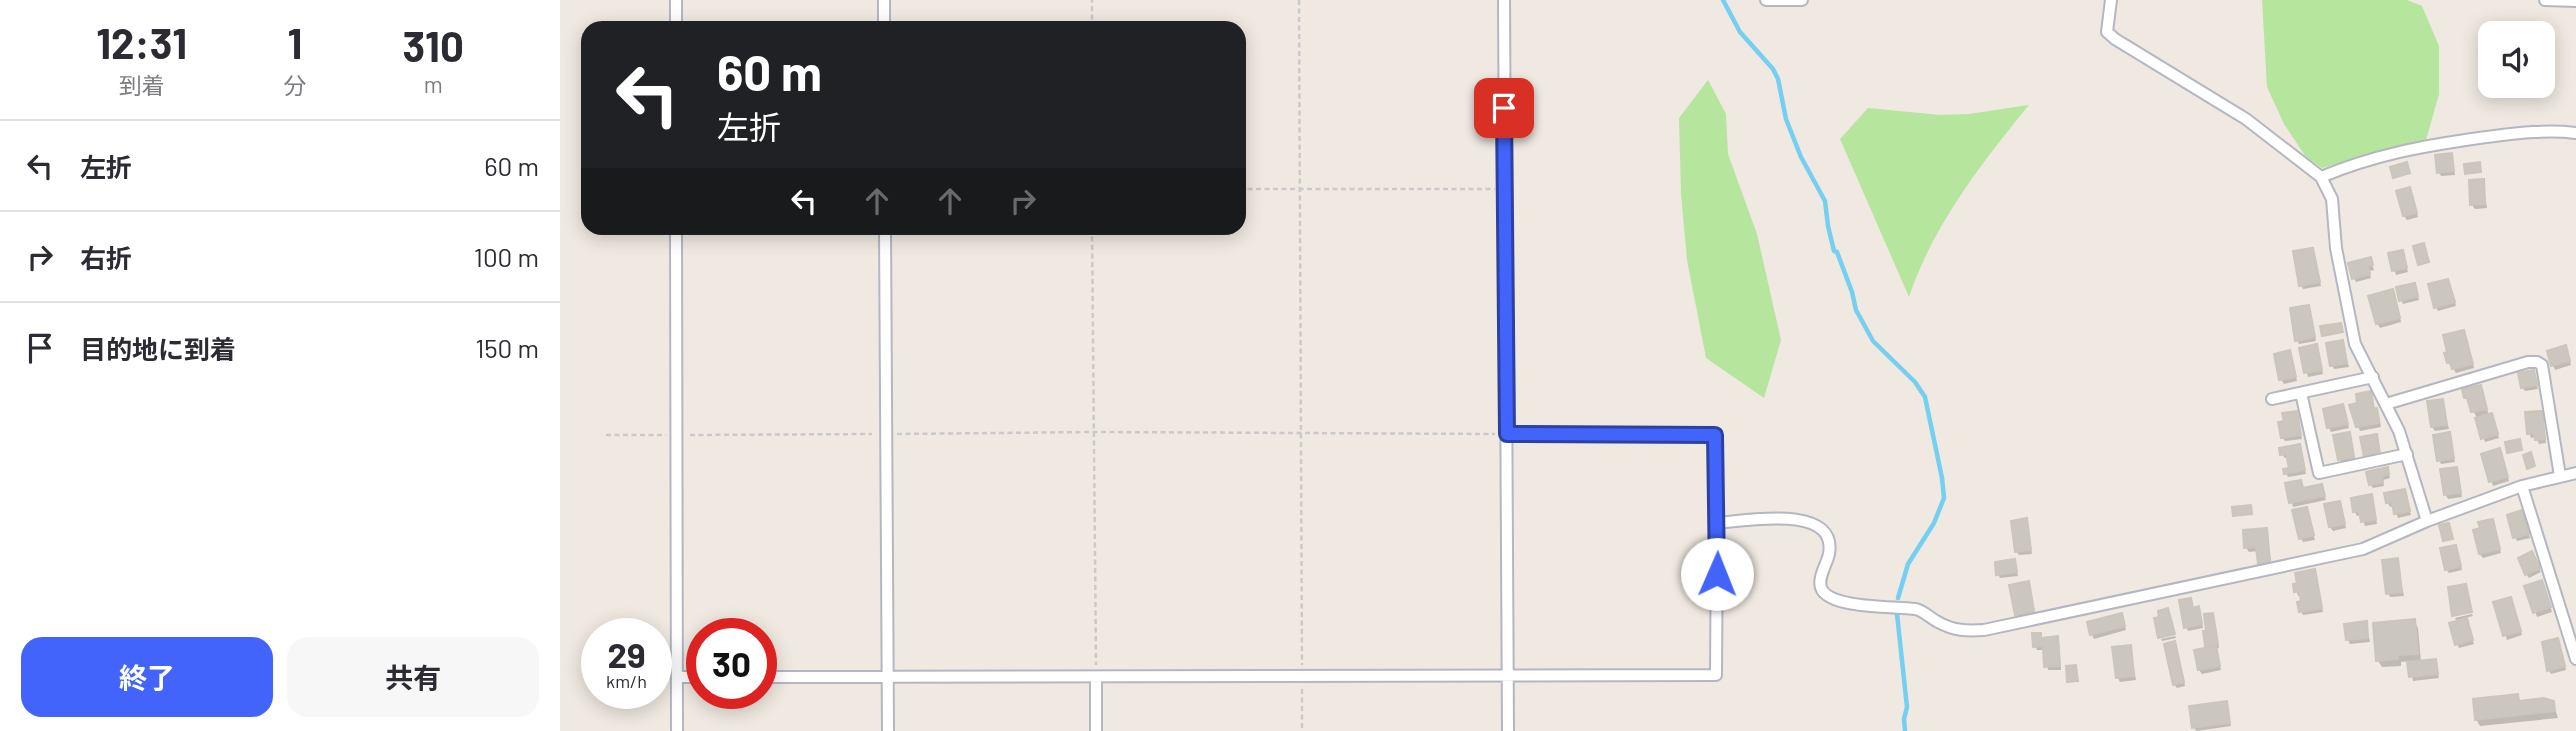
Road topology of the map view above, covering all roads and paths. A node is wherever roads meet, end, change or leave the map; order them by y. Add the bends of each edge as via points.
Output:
1 (676, 0) edge
2 (884, 0) edge
3 (1092, 0) edge
4 (1299, 0) edge
5 (1504, 0) edge
6 (1766, 0) edge
7 (1802, 0) edge
8 (2111, 0) edge
9 (2545, 0) edge
10 (2576, 1) edge
11 (676, 21) edge
12 (884, 21) edge
13 (1092, 21) edge
14 (2576, 133) edge
15 (2321, 177) junction
16 (1246, 189) edge
17 (1300, 189) junction
18 (1505, 189) junction
19 (676, 235) edge
20 (885, 235) edge
21 (1092, 235) edge
22 (2373, 377) junction
23 (2301, 393) junction
24 (2272, 399) dead end
25 (2386, 404) junction
26 (1095, 432) junction
27 (1301, 433) junction
28 (887, 434) junction
29 (1507, 434) junction
30 (606, 435) dead end
31 (676, 435) junction
32 (2407, 454) junction
33 (2576, 473) edge
34 (2560, 476) junction
35 (2522, 486) junction
36 (2427, 521) junction
37 (1717, 523) junction
38 (2576, 659) edge
39 (1508, 675) junction
40 (887, 676) junction
41 (1302, 676) junction
42 (677, 677) junction
43 (686, 677) edge
44 (777, 677) edge
45 (1096, 677) junction
46 (677, 731) edge
47 (888, 731) edge
48 (1096, 731) edge
49 (1302, 731) edge
50 (1508, 731) edge

1 - 11 street
2 - 12 street
3 - 13 path
4 - 17 path
5 - 18 street
6 - 7 street
8 - 15 street via 2107,32 2115,39 2246,119
9 - 10 street
14 - 15 street via 2537,130 2424,146 2360,161
15 - 22 street via 2332,199 2336,248 2355,344
16 - 17 path
17 - 18 path
17 - 27 path
18 - 29 street
19 - 31 street
20 - 28 street
21 - 26 path
22 - 23 street
22 - 25 street
23 - 24 street
23 - 32 street via 2319,473
25 - 32 street
25 - 34 street via 2537,362 2542,365
26 - 27 path
26 - 28 path
26 - 45 path
27 - 29 path
27 - 41 path
28 - 31 path
28 - 40 street
29 - 37 street via 1715,435
29 - 39 street
30 - 31 path
31 - 42 street
32 - 36 street
33 - 34 street
34 - 35 street
35 - 36 street
35 - 38 street
36 - 37 street via 2363,549 1984,630 1961,631 1919,609 1845,603 1829,596 1820,581 1830,543 1825,532 1811,522 1791,518
37 - 39 street via 1716,675
39 - 41 street
39 - 50 street
40 - 44 street
40 - 45 street
40 - 47 street
41 - 45 street
41 - 49 path
42 - 43 street
42 - 46 street
45 - 48 street

